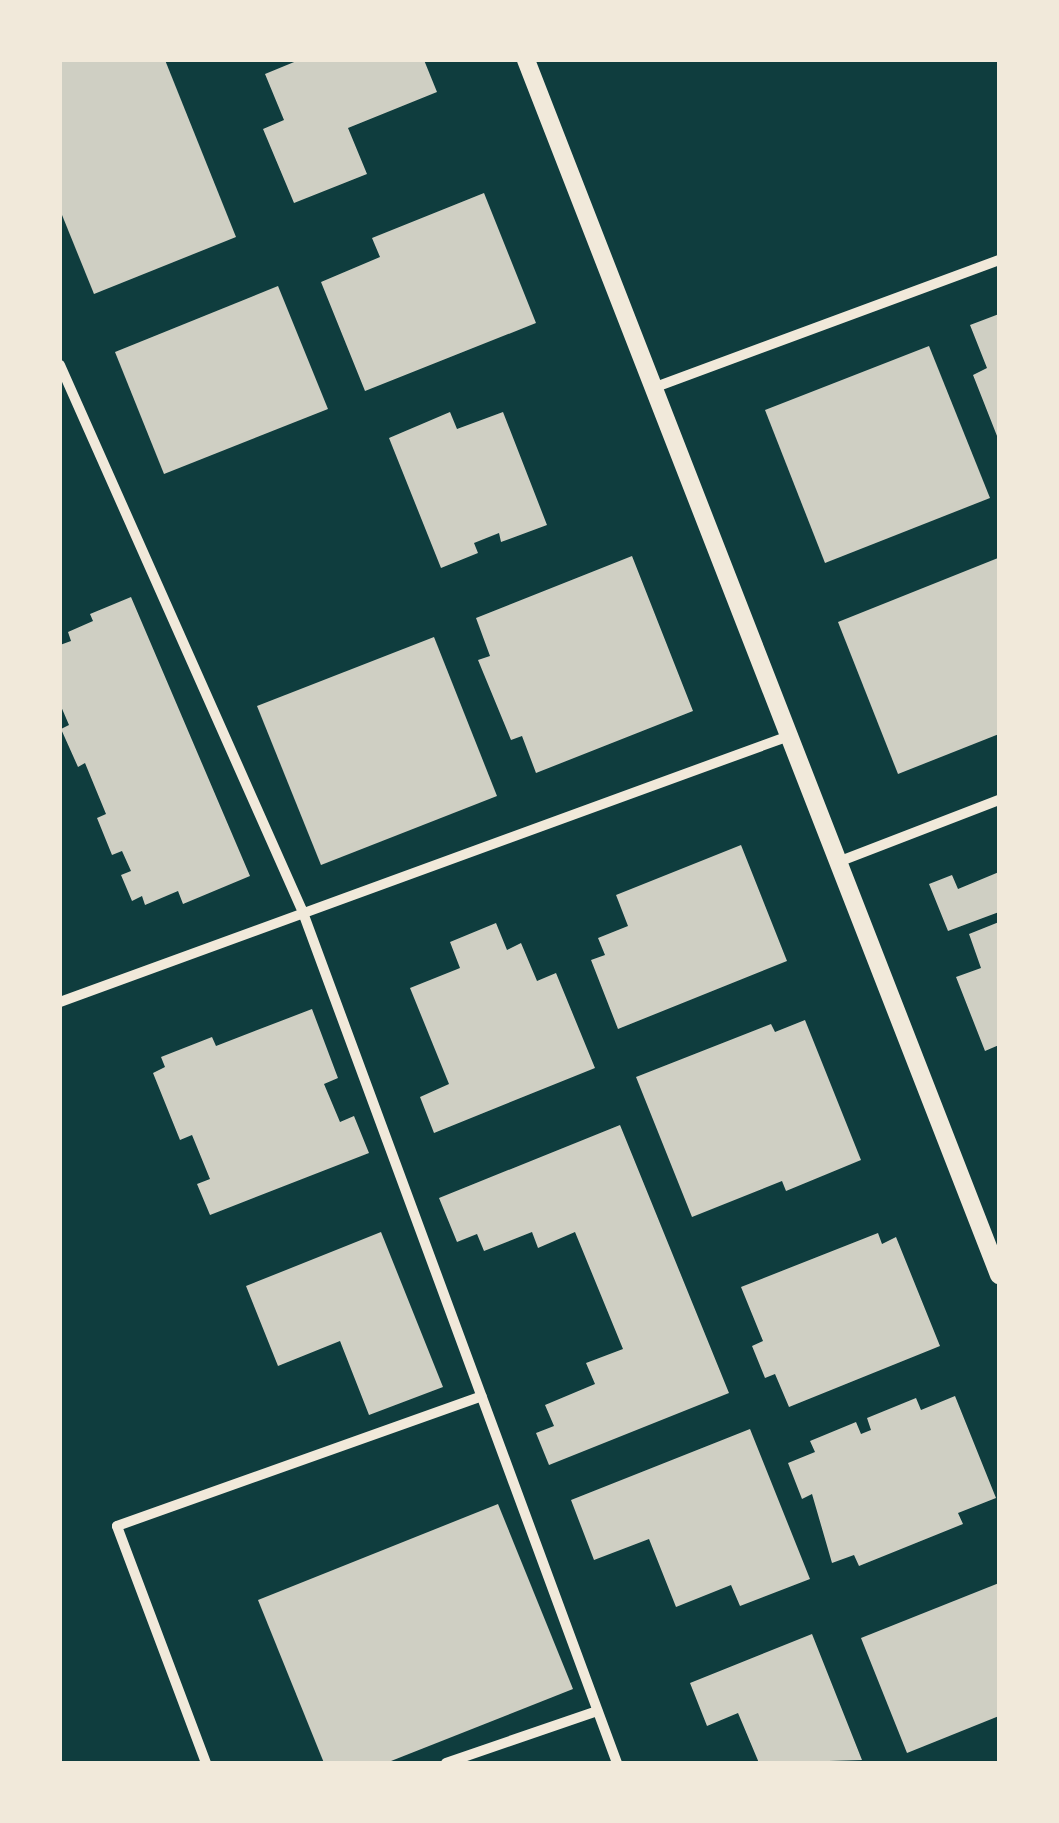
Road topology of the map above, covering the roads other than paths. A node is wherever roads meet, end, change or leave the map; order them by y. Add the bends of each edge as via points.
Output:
1 (526, 60) edge
2 (999, 260) edge
3 (60, 364) edge
4 (653, 388) junction
5 (789, 736) junction
6 (999, 800) edge
7 (838, 862) junction
8 (302, 910) junction
9 (60, 1002) edge
10 (999, 1275) edge
11 (482, 1396) junction
12 (597, 1711) junction
13 (206, 1763) edge
14 (446, 1763) edge
15 (617, 1763) edge

1 - 4 street
2 - 4 street
3 - 8 street
4 - 5 street
5 - 7 street
5 - 8 street
6 - 7 street
7 - 10 street
8 - 9 street
8 - 11 street
11 - 12 street
11 - 13 street via 117,1526
12 - 14 street
12 - 15 street

